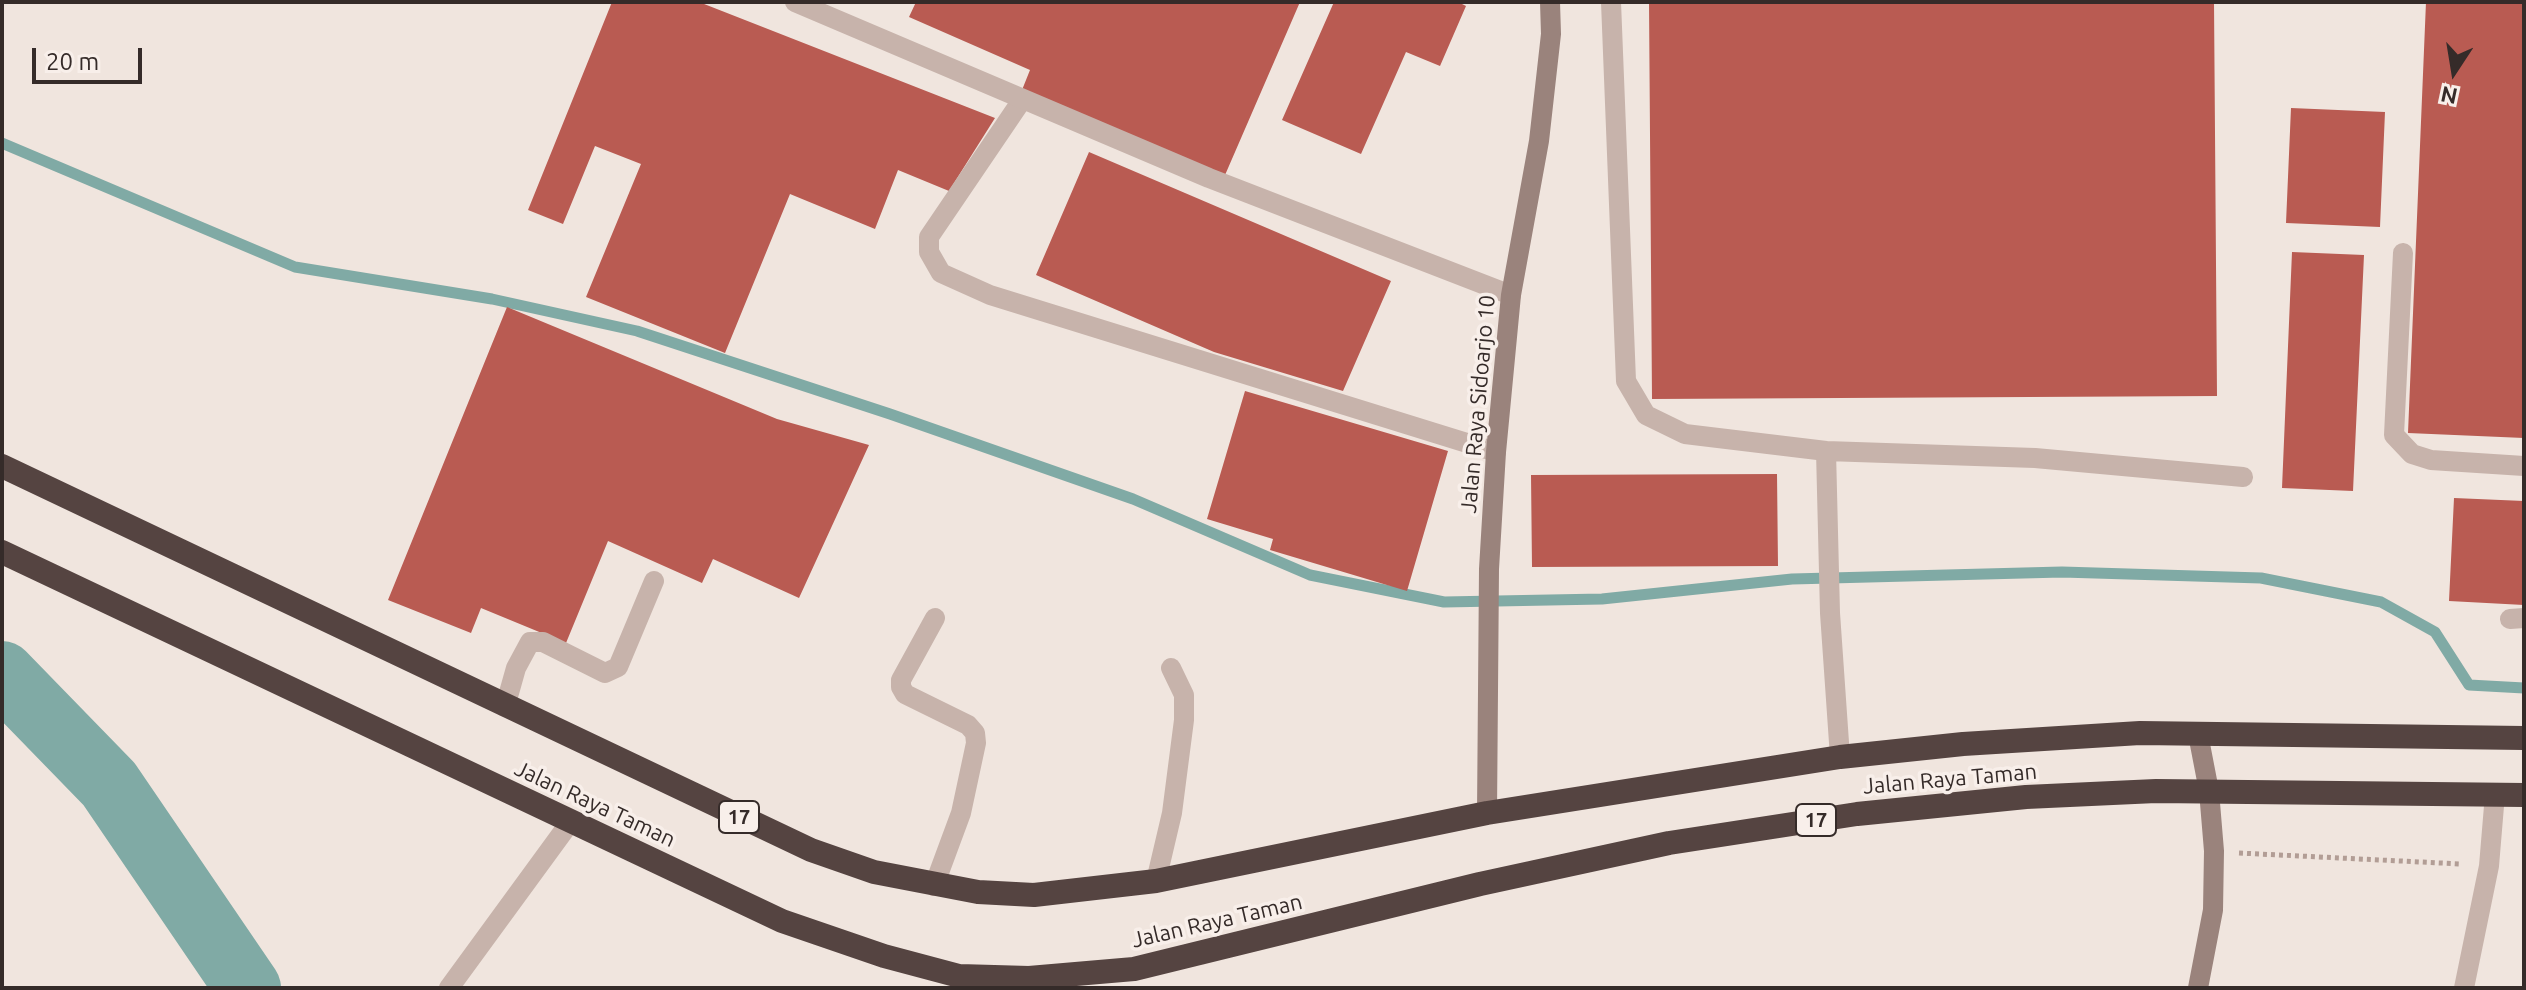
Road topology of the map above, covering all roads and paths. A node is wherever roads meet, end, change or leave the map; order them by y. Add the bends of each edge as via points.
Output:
1 (795, 2) edge
2 (1550, 2) edge
3 (1611, 2) edge
4 (1022, 100) junction
5 (2403, 253) dead end
6 (1511, 295) junction
7 (1826, 451) junction
8 (1496, 452) junction
9 (2, 466) edge
10 (2524, 466) edge
11 (2243, 477) dead end
12 (2, 552) edge
13 (654, 581) dead end
14 (935, 618) dead end
15 (1171, 668) dead end
16 (505, 707) junction
17 (2198, 734) junction
18 (2524, 738) edge
19 (1840, 757) junction
20 (2209, 791) junction
21 (2491, 794) junction
22 (2524, 795) edge
23 (1487, 813) junction
24 (571, 821) junction
25 (2214, 851) junction
26 (2489, 866) junction
27 (1156, 881) junction
28 (934, 886) junction
29 (449, 988) edge
30 (2198, 988) edge
31 (2464, 988) edge

1 - 4 street
2 - 6 street, Jalan Raya Sidoarjo 10 via 1539,141
3 - 7 street via 1626,381 1646,415 1685,434
4 - 6 street
4 - 8 street via 929,237 929,252 941,273 990,295
5 - 10 street via 2394,435 2412,454 2431,460
6 - 8 street, Jalan Raya Sidoarjo 10
7 - 11 street via 2035,458
7 - 19 street
8 - 23 street, Jalan Raya Sidoarjo 10 via 1489,569
9 - 16 highway, Jalan Raya Taman / 17
12 - 24 highway, Jalan Raya Taman / 17
13 - 16 street via 618,667 605,673 543,642 530,642
14 - 28 street via 901,687 905,694 968,725 976,743 961,813
15 - 27 street via 1184,695 1184,720 1172,813
16 - 28 highway, Jalan Raya Taman / 17 via 811,850
17 - 18 highway, Jalan Raya Taman
17 - 19 highway, Jalan Raya Taman / 17 via 2140,733
17 - 20 street
19 - 23 highway, Jalan Raya Taman / 17
20 - 21 highway, Jalan Raya Taman
20 - 24 highway, Jalan Raya Taman / 17 via 2026,797 1857,814 1669,843 1134,969 1029,978 959,976 782,921
20 - 25 street
21 - 22 highway, Jalan Raya Taman
21 - 26 street
23 - 27 highway, Jalan Raya Taman / 17
24 - 29 street
25 - 26 path
25 - 30 street via 2213,910
26 - 31 street
27 - 28 highway, Jalan Raya Taman / 17 via 1034,895

